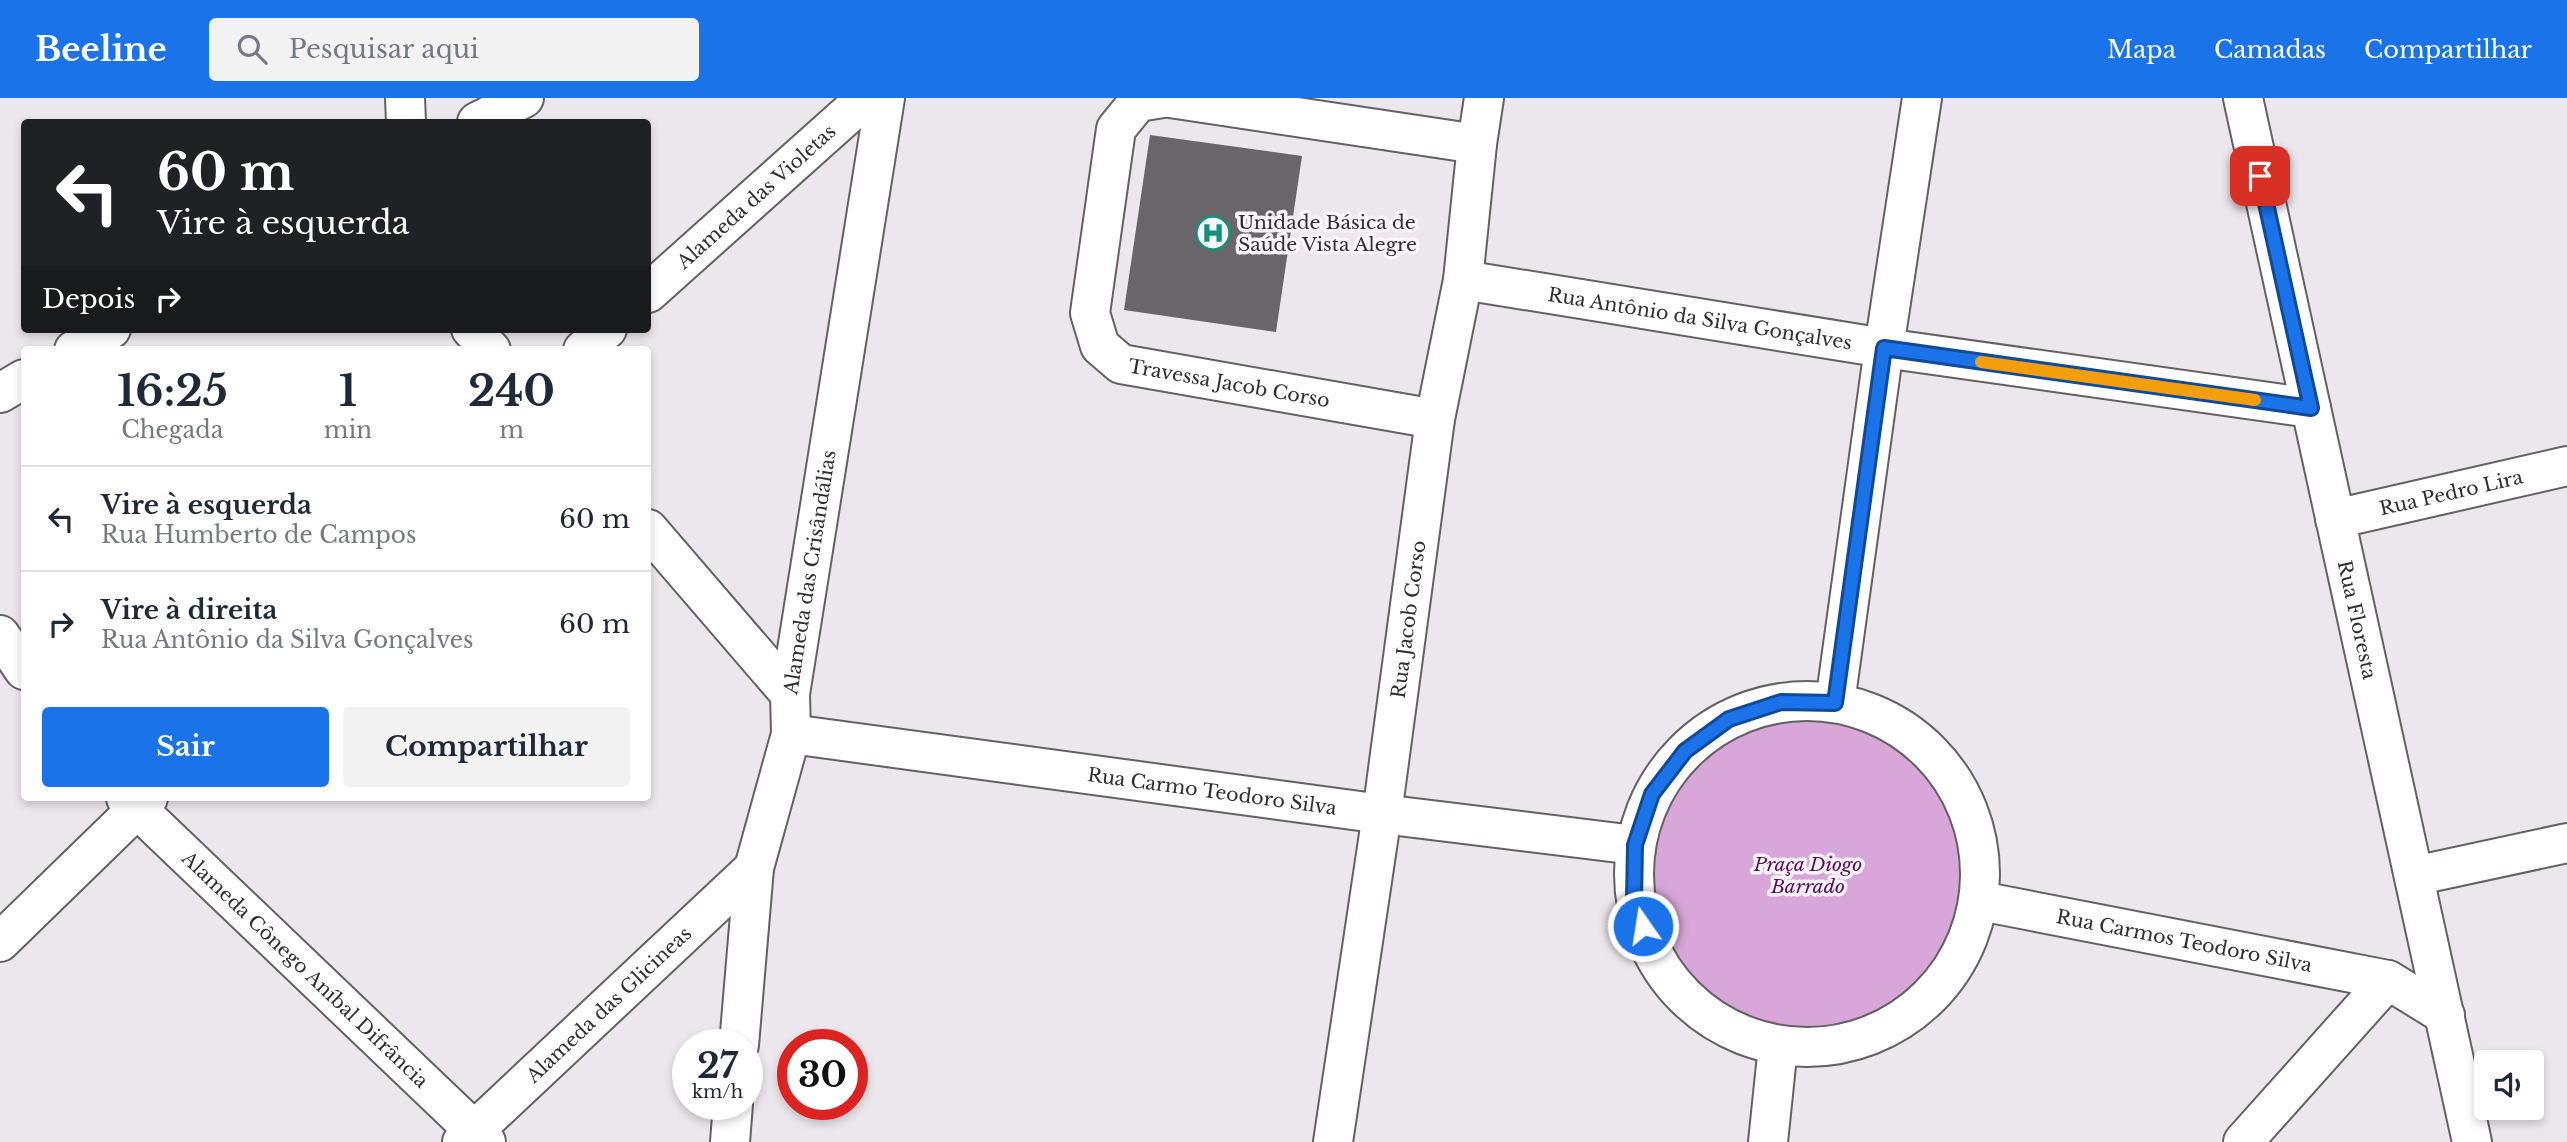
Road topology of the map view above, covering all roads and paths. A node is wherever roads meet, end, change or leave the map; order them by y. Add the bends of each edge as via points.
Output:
1 (405, 98) edge
2 (524, 98) edge
3 (866, 98) edge
4 (885, 98) edge
5 (1163, 98) edge
6 (1170, 98) edge
7 (1485, 98) edge
8 (1922, 98) edge
9 (2243, 98) edge
10 (406, 119) edge
11 (483, 119) edge
12 (1476, 144) junction
13 (1463, 281) junction
14 (651, 290) edge
15 (104, 333) edge
16 (475, 333) edge
17 (602, 333) edge
18 (81, 346) edge
19 (487, 346) edge
20 (588, 346) edge
21 (1884, 348) junction
22 (21, 381) edge
23 (0, 393) edge
24 (2311, 408) junction
25 (1434, 419) junction
26 (2567, 466) edge
27 (2335, 519) junction
28 (651, 532) edge
29 (0, 635) edge
30 (21, 666) edge
31 (790, 694) junction
32 (1835, 703) junction
33 (791, 734) junction
34 (137, 802) edge
35 (1382, 814) junction
36 (2567, 843) edge
37 (1635, 845) junction
38 (754, 867) junction
39 (2414, 876) junction
40 (1980, 901) junction
41 (0, 942) edge
42 (2388, 980) junction
43 (2445, 1015) junction
44 (739, 1029) edge
45 (1778, 1046) junction
46 (732, 1120) edge
47 (474, 1138) edge
48 (730, 1142) edge
49 (1333, 1142) edge
50 (1768, 1142) edge
51 (2243, 1142) edge
52 (2472, 1142) edge

1 - 10 street
2 - 11 street
3 - 14 street, Alameda das Violetas
4 - 31 street, Alameda das Crisândálias
5 - 25 street, Travessa Jacob Corso via 1138,102 1116,129 1090,313 1100,346 1121,364
6 - 12 street
7 - 12 street, Rua Jacob Corso
8 - 21 street
9 - 24 street, Rua Floresta
12 - 13 street, Rua Jacob Corso
13 - 21 street, Rua Antônio da Silva Gonçalves
13 - 25 street, Rua Jacob Corso
15 - 18 street
16 - 19 street
17 - 20 street
21 - 24 street, Rua Antônio da Silva Gonçalves
21 - 32 street
22 - 23 street
24 - 27 street, Rua Floresta
25 - 35 street, Rua Jacob Corso
26 - 27 street, Rua Pedro Lira
27 - 39 street, Rua Floresta
28 - 31 street
29 - 30 street
31 - 33 street, Alameda das Crisândálias
32 - 37 street via 1781,702 1729,719 1685,751 1652,794
32 - 40 street via 1887,719 1931,751 1963,795 1979,847
33 - 35 street, Rua Carmo Teodoro Silva
33 - 38 street, Alameda das Crisândálias
34 - 41 street
34 - 47 street, Alameda Cônego Aníbal Difrância
35 - 37 street, Rua Carmo Teodoro Silva
35 - 49 street, Rua Jacob Corso
36 - 39 street
37 - 45 street via 1634,900 1650,951 1682,996 1727,1028
38 - 44 street, Alameda das Crisândálias
38 - 47 street, Alameda das Glicineas
39 - 43 street, Rua Floresta
40 - 42 street, Rua Carmos Teodoro Silva
40 - 45 street via 1962,953 1930,997 1886,1029 1833,1046
42 - 43 street
42 - 51 street
43 - 52 street, Rua Floresta
45 - 50 street
46 - 48 street

